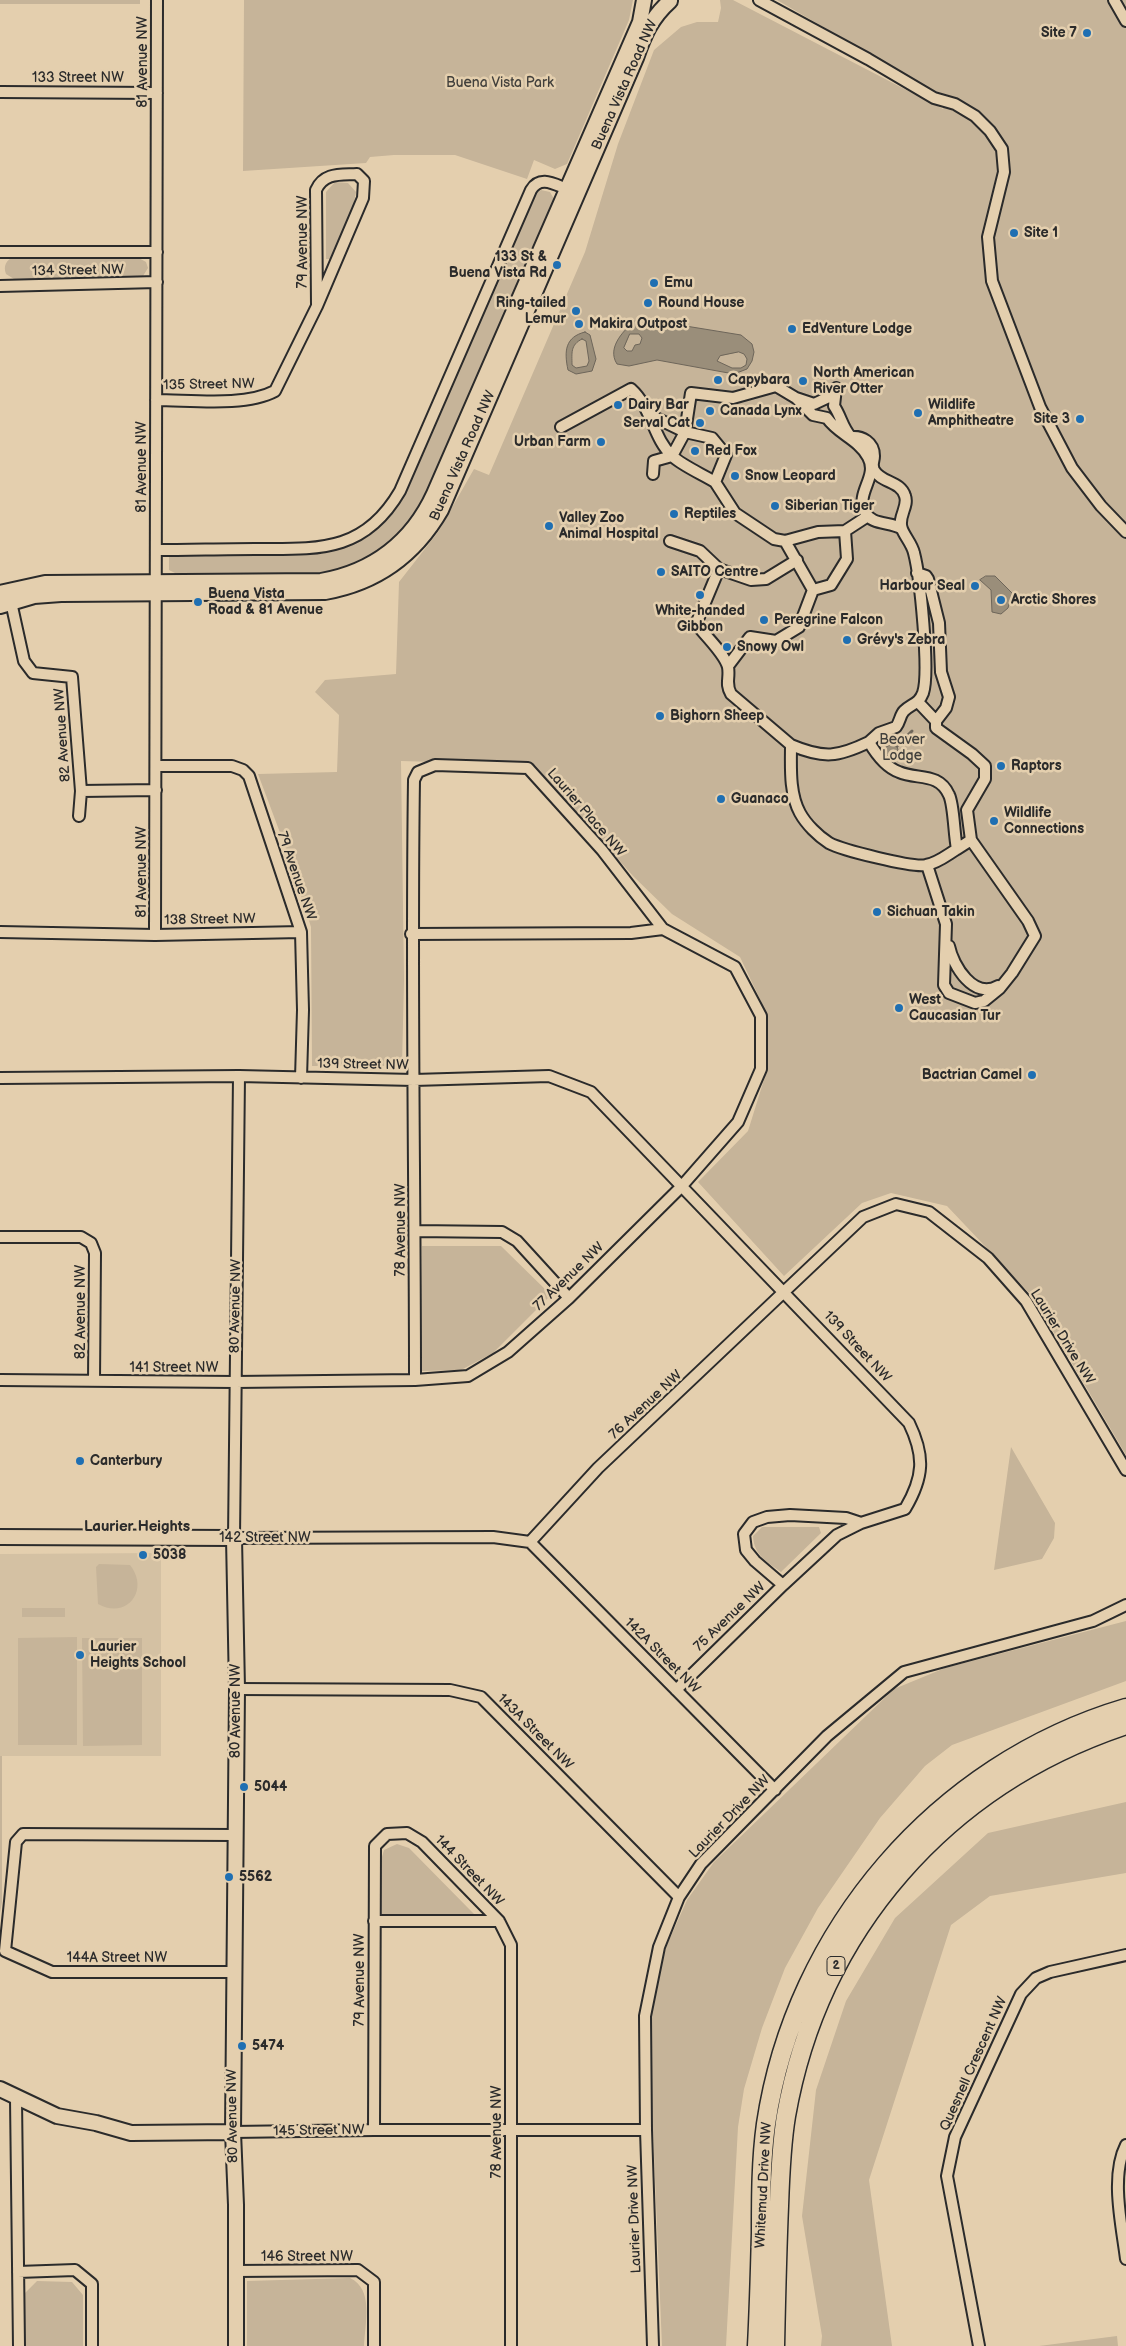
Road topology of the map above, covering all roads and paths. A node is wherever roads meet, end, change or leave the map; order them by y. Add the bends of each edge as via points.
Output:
1 (157, 0) edge
2 (644, 0) edge
3 (670, 0) edge
4 (759, 0) edge
5 (1114, 0) edge
6 (1126, 21) edge
7 (0, 92) edge
8 (156, 92) junction
9 (567, 189) junction
10 (0, 252) edge
11 (157, 252) junction
12 (157, 282) junction
13 (0, 286) edge
14 (317, 306) junction
15 (263, 397) joint
16 (796, 398) junction
17 (156, 400) junction
18 (650, 415) junction
19 (561, 427) dead end
20 (685, 432) junction
21 (851, 437) junction
22 (672, 456) junction
23 (872, 465) junction
24 (653, 474) dead end
25 (715, 482) junction
26 (868, 516) junction
27 (902, 529) junction
28 (845, 531) junction
29 (1126, 532) edge
30 (670, 541) dead end
31 (785, 541) junction
32 (156, 550) junction
33 (797, 560) junction
34 (719, 569) junction
35 (918, 573) junction
36 (156, 588) junction
37 (813, 590) junction
38 (4, 600) edge
39 (923, 642) junction
40 (941, 643) junction
41 (728, 666) junction
42 (918, 702) junction
43 (936, 721) junction
44 (870, 742) junction
45 (791, 745) junction
46 (156, 766) junction
47 (156, 790) junction
48 (81, 791) junction
49 (79, 816) dead end
50 (971, 840) junction
51 (957, 849) junction
52 (927, 865) junction
53 (663, 929) junction
54 (0, 932) edge
55 (300, 932) junction
56 (411, 934) junction
57 (155, 935) junction
58 (947, 941) junction
59 (1003, 983) junction
60 (239, 1076) junction
61 (0, 1078) edge
62 (301, 1078) junction
63 (414, 1080) junction
64 (681, 1187) junction
65 (415, 1231) junction
66 (0, 1237) edge
67 (785, 1291) junction
68 (569, 1298) junction
69 (468, 1376) joint
70 (0, 1380) edge
71 (415, 1380) junction
72 (94, 1381) junction
73 (235, 1382) junction
74 (909, 1422) joint
75 (1126, 1470) edge
76 (860, 1523) junction
77 (0, 1537) edge
78 (234, 1538) junction
79 (530, 1542) junction
80 (783, 1585) junction
81 (1126, 1605) edge
82 (237, 1689) junction
83 (676, 1690) junction
84 (1126, 1708) edge
85 (1126, 1725) edge
86 (775, 1790) junction
87 (387, 1834) joint
88 (235, 1835) junction
89 (679, 1897) junction
90 (374, 1921) junction
91 (498, 1921) junction
92 (1126, 1955) edge
93 (233, 1972) junction
94 (0, 2089) edge
95 (16, 2099) junction
96 (510, 2129) junction
97 (374, 2130) junction
98 (646, 2130) junction
99 (233, 2132) junction
100 (1126, 2145) edge
101 (1126, 2259) edge
102 (236, 2271) junction
103 (18, 2272) junction
104 (771, 2345) edge
105 (19, 2346) edge
106 (92, 2346) edge
107 (236, 2346) edge
108 (374, 2346) edge
109 (511, 2346) edge
110 (653, 2346) edge
111 (979, 2346) edge

1 - 8 street, 81 Avenue NW
2 - 9 street, Buena Vista Road NW via 640,22
3 - 36 street, Buena Vista Road NW via 644,34 448,497 420,541 379,574 339,589 310,593
4 - 29 street via 934,98 962,108 990,131 1002,149 1004,172 988,237 992,281 1040,407 1072,468
5 - 6 street
7 - 8 street, 133 Street NW
8 - 11 street, 81 Avenue NW
9 - 32 street via 548,182 537,183 531,190 400,491 378,521 346,541 315,549
9 - 36 street, Buena Vista Road NW via 432,500 404,540 371,565 328,580
10 - 11 street, 134 Street NW
11 - 12 street, 81 Avenue NW
12 - 13 street, 134 Street NW
12 - 17 street, 81 Avenue NW
14 - 14 street, 79 Avenue NW via 363,198 364,181 357,174 326,176 316,190
14 - 15 street, 79 Avenue NW via 275,391
15 - 17 street, 135 Street NW
16 - 20 street via 776,386 733,398 690,393
16 - 21 street via 813,415 827,418 833,427
16 - 21 street via 814,404 831,396 836,388 834,406 843,428
17 - 32 street, 81 Avenue NW
18 - 19 street via 632,389
18 - 20 street
18 - 22 street via 656,440
20 - 22 street
20 - 25 street via 712,438 726,455
21 - 23 street
22 - 24 street via 654,461
22 - 25 street via 690,472
23 - 26 street via 862,498
23 - 27 street via 881,478 904,492
25 - 31 street via 735,513 774,538
26 - 27 street
26 - 28 street
27 - 35 street via 914,552
28 - 31 street via 818,532
28 - 37 street via 847,559 831,585
30 - 34 street via 700,552
31 - 33 street
32 - 36 street, 81 Avenue NW
33 - 34 street via 760,581
33 - 37 street
34 - 41 street via 696,624
35 - 39 street
35 - 40 street via 928,579
36 - 38 street, Buena Vista Road NW
36 - 46 street, 81 Avenue NW
37 - 41 street via 799,627 776,641 750,637
38 - 48 street, 82 Avenue NW via 24,661 33,673 72,676
39 - 40 street
39 - 42 street via 925,680
40 - 43 street via 941,672 948,697 946,708
41 - 45 street via 726,687 731,694
42 - 43 street
42 - 44 street via 905,710 896,727 879,733
43 - 50 street via 939,732 985,766 985,780 967,810
44 - 45 street via 829,756
44 - 51 street via 881,760 898,772 929,777 943,785 952,804
45 - 52 street via 796,804 807,822 823,838 842,848
46 - 47 street, 81 Avenue NW
46 - 55 street, 79 Avenue NW via 232,766 249,776
47 - 48 street
47 - 57 street, 81 Avenue NW
48 - 49 street, 82 Avenue NW
50 - 51 street
50 - 59 street via 1028,920 1035,936
51 - 52 street
52 - 58 street via 946,924
53 - 56 street via 631,933
53 - 56 street, Laurier Place NW via 602,850 528,768 435,765 418,772 414,780
53 - 64 street, Laurier Place NW via 735,967 761,1016 761,1069 738,1122
54 - 57 street, 138 Street NW
55 - 57 street, 138 Street NW
55 - 62 street, 79 Avenue NW
56 - 63 street, Laurier Place NW
58 - 59 street via 954,961 973,984 988,989
58 - 59 street via 943,979 949,993 978,1003
60 - 61 street, 139 Street NW
60 - 62 street, 139 Street NW
60 - 73 street, 80 Avenue NW
62 - 63 street, 139 Street NW
63 - 64 street, 139 Street NW via 548,1076 591,1092
63 - 65 street, 78 Avenue NW
64 - 67 street
64 - 68 street, 77 Avenue NW
65 - 68 street via 502,1232 517,1241
65 - 71 street, 78 Avenue NW
66 - 72 street, 82 Avenue NW via 81,1237 91,1243 95,1253
67 - 74 street, 139 Street NW
67 - 75 street, Laurier Drive NW via 864,1217 896,1204 929,1212 988,1258 1026,1300
67 - 79 street, 76 Avenue NW via 598,1468
68 - 69 street, 77 Avenue NW via 508,1352
69 - 71 street, 141 Street NW
70 - 72 street, 141 Street NW
71 - 73 street, 141 Street NW
72 - 73 street, 141 Street NW
73 - 78 street, 80 Avenue NW
74 - 76 street, 75 Avenue NW via 918,1442 920,1465 916,1489 905,1509
76 - 80 street, 75 Avenue NW via 837,1535
76 - 80 street, 75 Avenue NW via 846,1518 790,1516 768,1517 753,1522 744,1534 746,1550
77 - 78 street, 142 Street NW
78 - 79 street, 142 Street NW via 493,1537
78 - 82 street, 80 Avenue NW
79 - 83 street, 142A Street NW
80 - 83 street, 75 Avenue NW
81 - 86 street, Laurier Drive NW via 1093,1621 904,1672 827,1736
82 - 88 street, 80 Avenue NW
82 - 89 street, 143A Street NW via 450,1690 481,1697
83 - 86 street, 142A Street NW
84 - 104 highway, Whitemud Drive NW / 2 via 1039,1743 992,1771 942,1807 868,1884 831,1941 795,2015 766,2124 762,2181
85 - 104 highway, Whitemud Drive NW / 2 via 1080,1742 1032,1766 960,1814 917,1854 887,1888 842,1956 806,2038 785,2118
86 - 89 street, Laurier Drive NW via 701,1864
87 - 90 street, 79 Avenue NW via 376,1846
87 - 91 street, 144 Street NW via 407,1834 422,1842
88 - 93 street, 80 Avenue NW
88 - 93 street, 144A Street NW via 23,1834 16,1842 5,1951 52,1972
89 - 98 street, Laurier Drive NW via 659,1948 645,2016
90 - 91 street, 144 Street NW
90 - 97 street, 79 Avenue NW
91 - 96 street, 78 Avenue NW via 511,1945
92 - 111 street, Quesnell Crescent NW via 1050,1972 1036,1978 1020,1994 955,2137 947,2176
93 - 99 street, 80 Avenue NW
94 - 95 street, 145 Street NW
95 - 99 street, 145 Street NW via 57,2116 131,2133
95 - 103 street
96 - 97 street, 145 Street NW
96 - 98 street, 145 Street NW
96 - 109 street, 78 Avenue NW
97 - 99 street, 145 Street NW
98 - 110 street, Laurier Drive NW
99 - 102 street, 80 Avenue NW
100 - 101 street via 1117,2186
102 - 107 street, 80 Avenue NW
102 - 108 street, 146 Street NW via 358,2270 374,2282
103 - 105 street
103 - 106 street via 75,2270 92,2284

